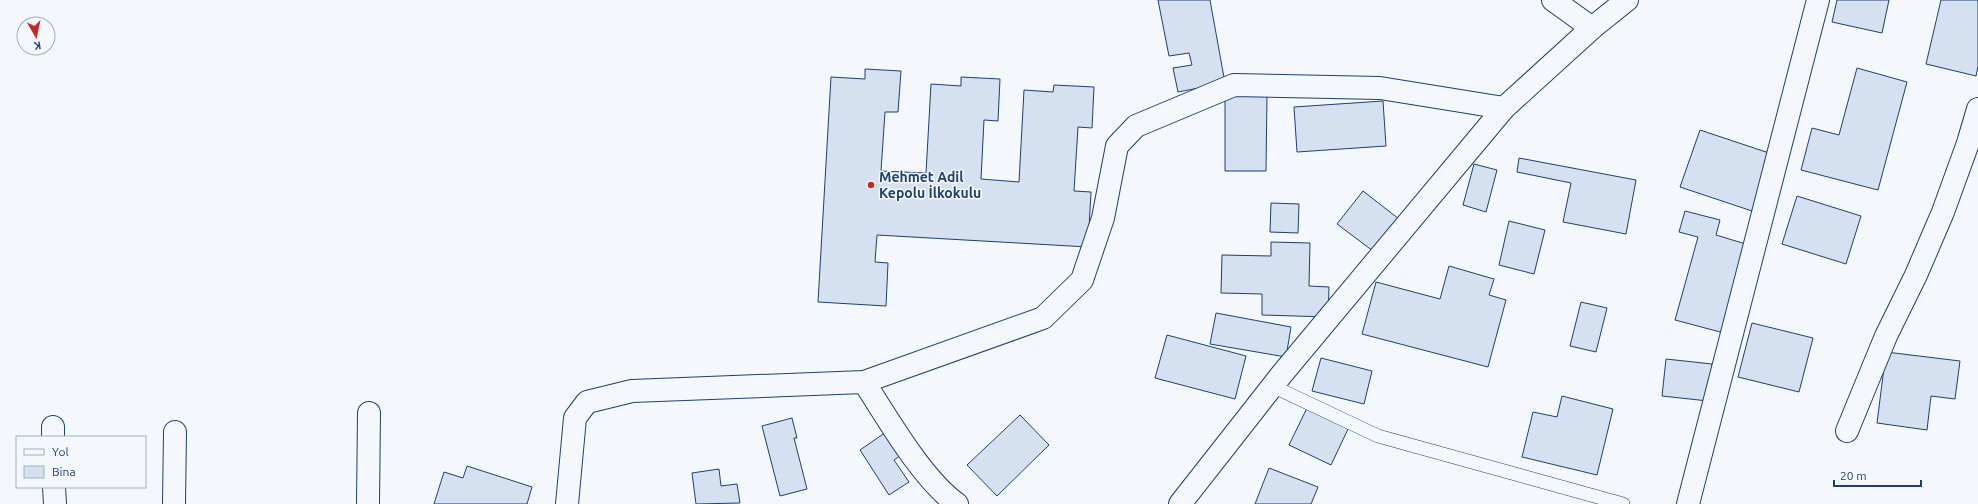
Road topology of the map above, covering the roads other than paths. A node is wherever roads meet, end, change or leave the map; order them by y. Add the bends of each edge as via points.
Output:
1 (1553, 0) edge
2 (1627, 0) edge
3 (1818, 0) edge
4 (1592, 28) junction
5 (1504, 108) junction
6 (1978, 109) edge
7 (864, 382) junction
8 (1272, 386) junction
9 (369, 413) dead end
10 (175, 432) dead end
11 (1847, 432) dead end
12 (54, 488) edge
13 (55, 504) edge
14 (174, 504) edge
15 (368, 504) edge
16 (567, 504) edge
17 (957, 504) edge
18 (1180, 504) edge
19 (1623, 504) edge
20 (1688, 504) edge

1 - 4 street
2 - 4 street
3 - 20 street
4 - 5 street
5 - 7 street via 1380,88 1234,85 1136,126 1117,146 1103,218 1082,280 1043,318
5 - 8 street
6 - 11 street via 1943,212 1886,336
7 - 16 street via 632,391 587,402 575,418
7 - 17 street via 943,494
8 - 18 street
8 - 19 lane via 1378,436
9 - 15 street
10 - 14 street
12 - 13 street

